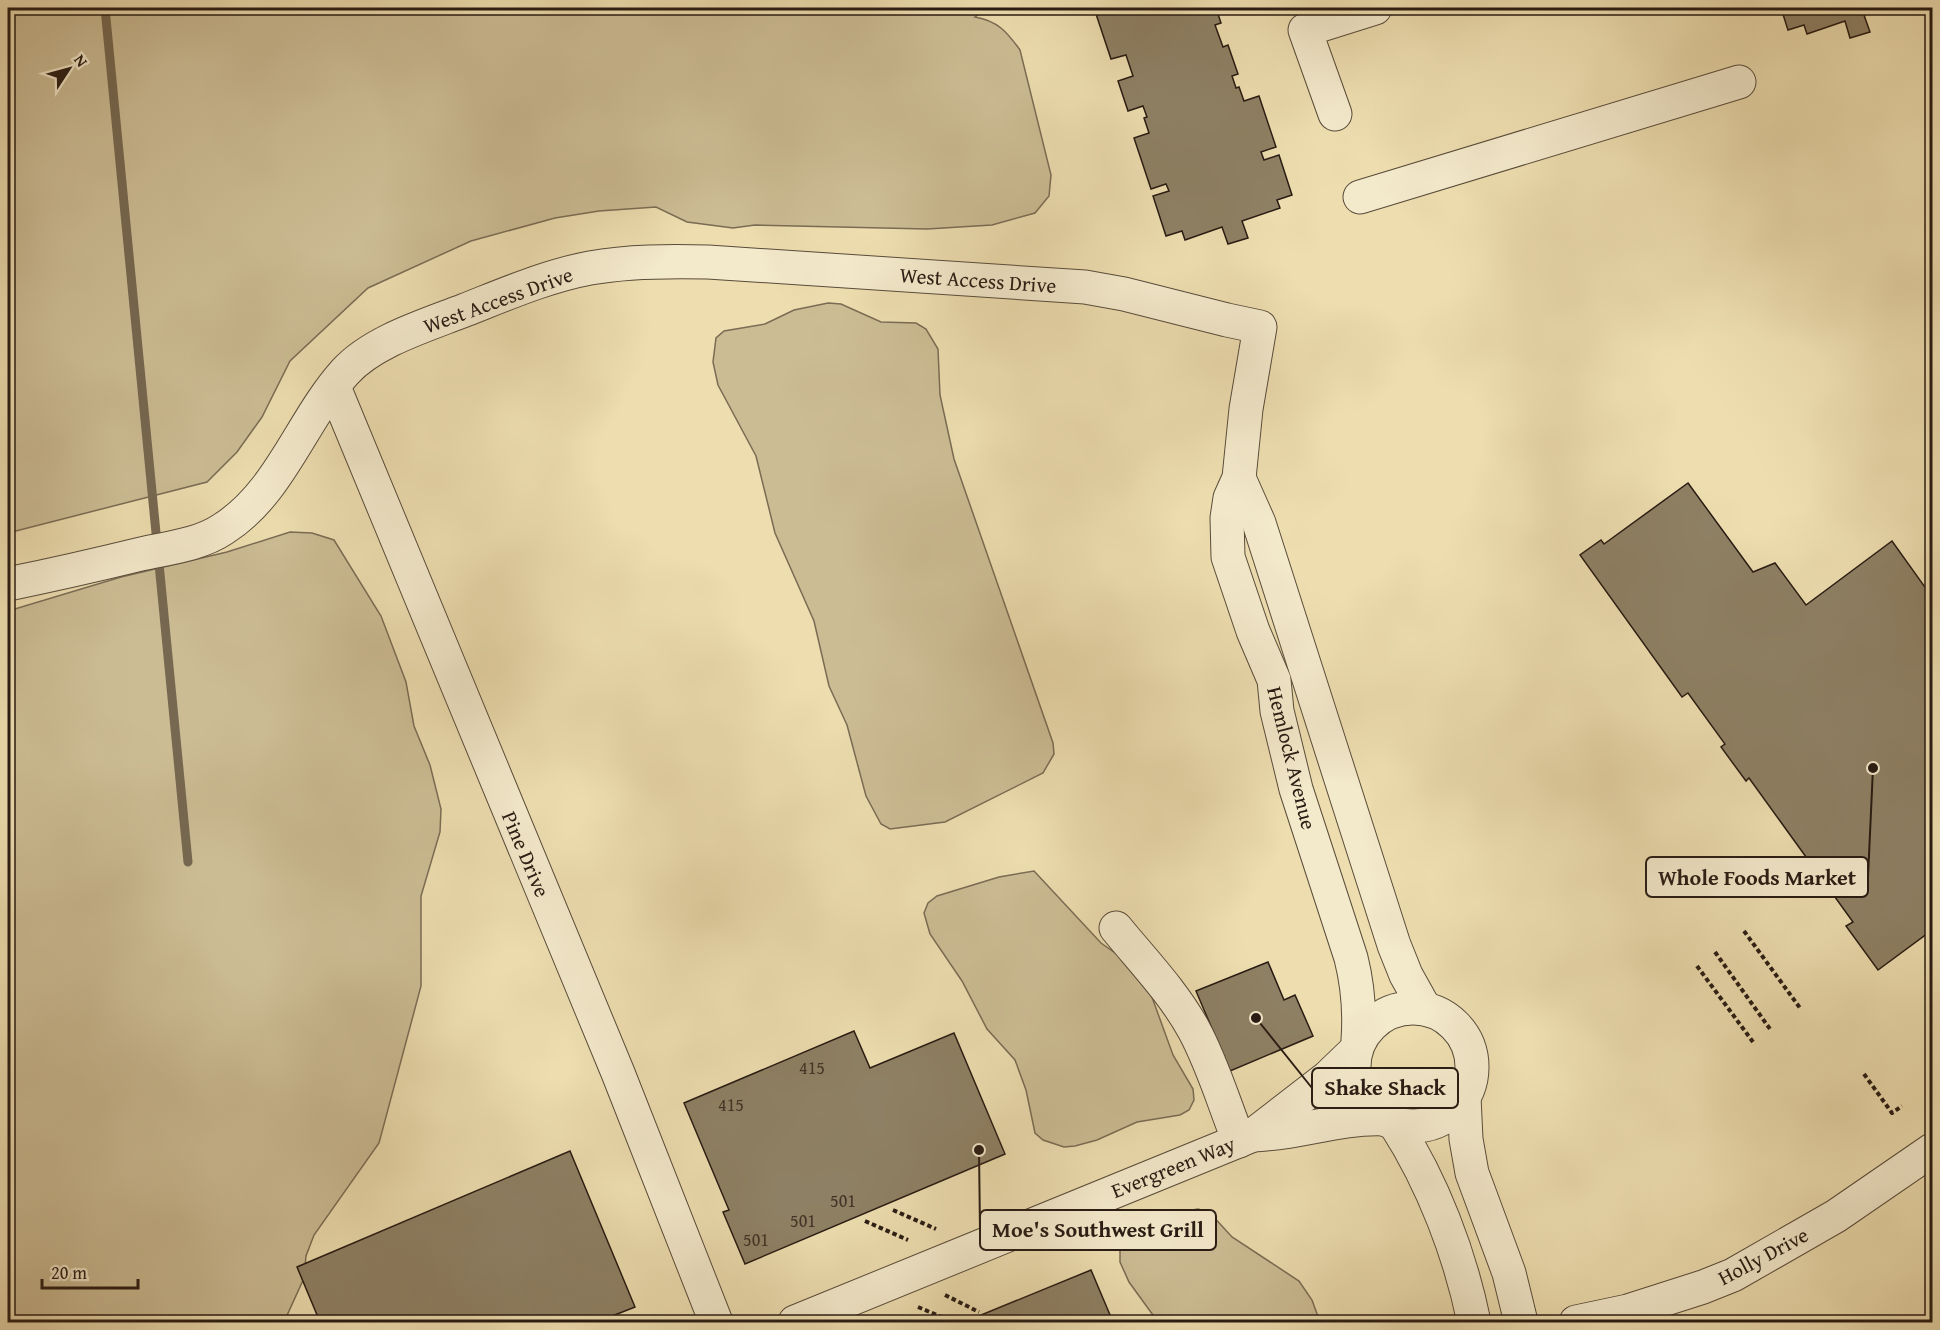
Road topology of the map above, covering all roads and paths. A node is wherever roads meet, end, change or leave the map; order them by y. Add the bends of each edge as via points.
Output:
1 (1375, 8) edge
2 (1739, 82) dead end
3 (1335, 114) dead end
4 (1360, 197) dead end
5 (1260, 327) joint
6 (334, 387) junction
7 (1239, 478) junction
8 (8, 584) edge
9 (1116, 928) dead end
10 (1744, 931) dead end
11 (1715, 952) dead end
12 (1697, 966) dead end
13 (1800, 1008) dead end
14 (1425, 1009) junction
15 (1770, 1029) dead end
16 (1753, 1041) dead end
17 (1356, 1046) junction
18 (1864, 1074) dead end
19 (1464, 1097) junction
20 (1902, 1106) dead end
21 (1389, 1121) junction
22 (1246, 1138) junction
23 (1932, 1150) edge
24 (716, 1323) edge
25 (795, 1323) edge
26 (1474, 1323) edge
27 (1521, 1323) edge
28 (1576, 1323) edge

1 - 3 street via 1305,30
2 - 4 street
5 - 6 street, West Access Drive via 1085,287 664,261 590,268 506,294 382,346 346,371
5 - 7 street, Hemlock Avenue
6 - 8 street, West Access Drive via 250,506 222,530 193,542
6 - 24 street, Pine Drive via 618,1073
7 - 14 street, Hemlock Avenue via 1259,523 1394,945
7 - 17 street, Hemlock Avenue via 1230,498 1227,519 1228,557 1274,680 1276,711 1296,789 1351,958 1359,1004
9 - 22 street via 1176,1001 1194,1030
10 - 13 path
11 - 15 path
12 - 16 path
14 - 17 street via 1393,1011 1375,1022
14 - 19 street via 1446,1018 1467,1043 1472,1076
17 - 21 street via 1354,1071 1360,1094 1366,1104
17 - 22 street, Evergreen Way via 1328,1077
18 - 20 path via 1892,1113
19 - 21 street via 1440,1121 1417,1126
19 - 27 street via 1472,1173 1509,1273
21 - 22 street, Evergreen Way via 1348,1120
21 - 26 street via 1418,1164 1443,1219
22 - 25 street, Evergreen Way
23 - 28 street, Holly Drive via 1836,1216 1733,1275 1628,1311

